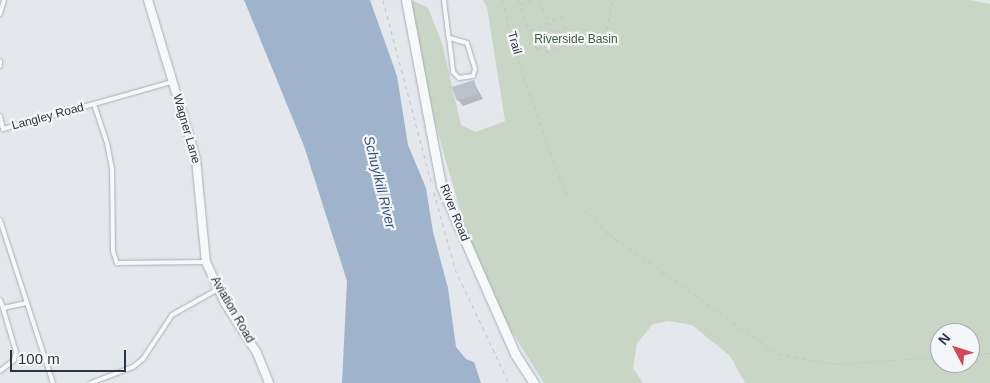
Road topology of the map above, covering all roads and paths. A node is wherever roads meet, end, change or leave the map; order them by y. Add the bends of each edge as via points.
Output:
1 (4, 0) edge
2 (148, 0) edge
3 (406, 0) edge
4 (444, 0) edge
5 (502, 0) edge
6 (518, 0) edge
7 (531, 0) edge
8 (539, 0) edge
9 (613, 0) edge
10 (520, 5) junction
11 (0, 14) edge
12 (568, 14) dead end
13 (549, 22) junction
14 (566, 27) dead end
15 (529, 30) junction
16 (553, 32) junction
17 (571, 35) dead end
18 (605, 37) dead end
19 (449, 38) junction
20 (533, 41) junction
21 (557, 41) junction
22 (573, 41) dead end
23 (559, 46) junction
24 (546, 52) dead end
25 (0, 61) edge
26 (0, 66) edge
27 (172, 82) junction
28 (94, 104) junction
29 (0, 116) edge
30 (2, 129) edge
31 (0, 220) edge
32 (206, 262) junction
33 (117, 263) joint
34 (218, 289) junction
35 (0, 300) edge
36 (26, 303) junction
37 (3, 308) junction
38 (930, 358) edge
39 (0, 371) edge
40 (53, 383) edge
41 (91, 383) edge
42 (269, 383) edge
43 (534, 383) edge

1 - 11 lane
2 - 27 street, Wagner Lane
3 - 43 street, River Road via 441,186 515,354
4 - 19 lane
5 - 38 path, Trail via 565,192 609,234 778,354 835,364
6 - 10 path
7 - 10 path
8 - 13 path
9 - 18 path
10 - 15 path
12 - 13 path
13 - 15 path
13 - 16 path
14 - 16 path
15 - 20 path
16 - 20 path
16 - 21 path
17 - 21 path
19 - 19 lane via 455,76 473,76 475,69 467,43
20 - 21 path via 537,50
21 - 23 path
22 - 23 path
23 - 24 path
25 - 26 lane
27 - 28 lane
27 - 32 street, Wagner Lane via 196,159
28 - 30 lane, Langley Road
28 - 33 lane, Langley Road via 112,169 113,251
29 - 30 lane, Langley Road
31 - 36 lane
32 - 33 lane, Aviation Road
32 - 34 street, Aviation Road
34 - 41 lane via 172,315 143,359 133,367
34 - 42 street, Aviation Road via 257,353
35 - 37 lane
36 - 37 lane
36 - 40 lane
37 - 39 lane via 16,352 14,360

